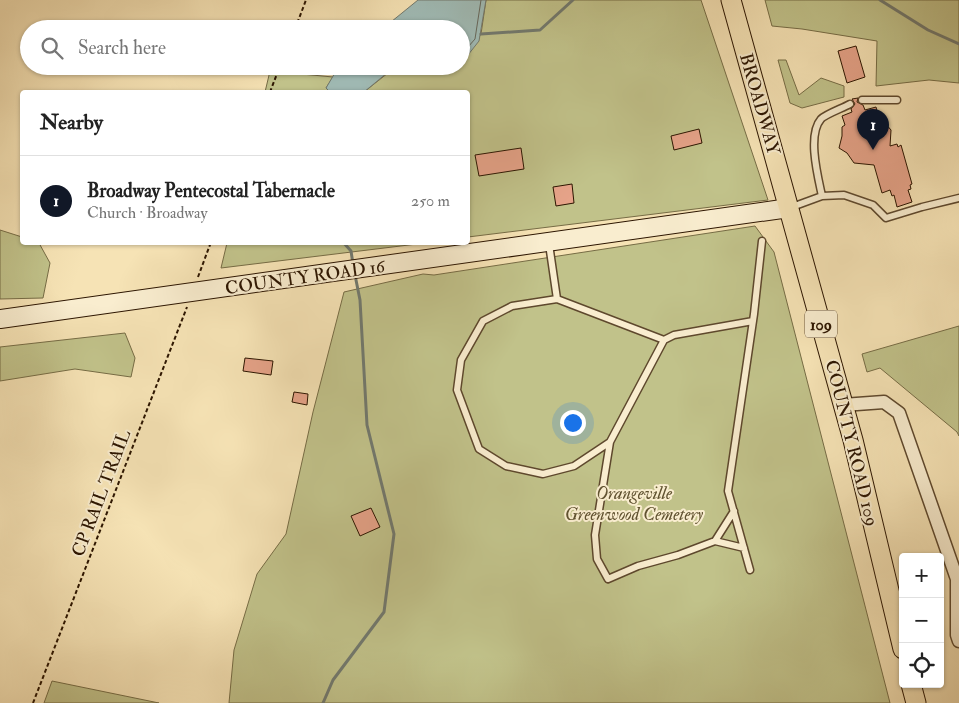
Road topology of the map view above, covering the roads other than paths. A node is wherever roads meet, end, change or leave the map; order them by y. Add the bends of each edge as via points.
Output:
1 (731, 0) edge
2 (862, 100) dead end
3 (897, 100) dead end
4 (850, 104) dead end
5 (822, 196) junction
6 (959, 198) edge
7 (789, 208) junction
8 (762, 240) dead end
9 (549, 242) junction
10 (557, 300) junction
11 (0, 319) edge
12 (753, 321) junction
13 (664, 340) junction
14 (843, 405) junction
15 (610, 442) junction
16 (734, 511) junction
17 (715, 541) junction
18 (744, 548) junction
19 (750, 570) dead end
20 (959, 641) edge
21 (902, 643) edge
22 (912, 688) edge
23 (916, 703) edge

1 - 7 main road, BROADWAY
2 - 3 lane
4 - 5 lane via 822,118 816,130 814,154
5 - 6 lane via 844,195 873,205 886,218
5 - 7 lane
7 - 9 main road, COUNTY ROAD 16
7 - 14 main road, COUNTY ROAD 109 / 109
8 - 12 lane
9 - 10 lane
9 - 11 main road, COUNTY ROAD 16
10 - 13 lane
10 - 15 lane via 512,306 483,321 461,360 457,390 479,449 506,466 543,474 574,466
12 - 13 lane via 674,335
12 - 16 lane via 728,491
13 - 15 lane
14 - 20 street via 884,402 899,413 957,579
14 - 21 main road, COUNTY ROAD 109 / 109
15 - 17 lane via 596,535 597,559 608,579
16 - 17 lane
16 - 18 lane
17 - 18 lane
18 - 19 lane
22 - 23 main road

